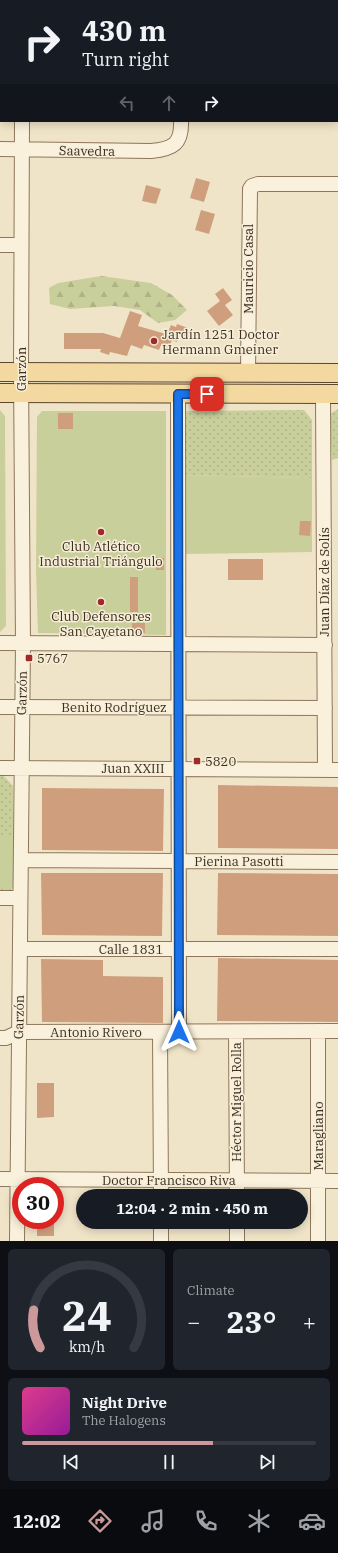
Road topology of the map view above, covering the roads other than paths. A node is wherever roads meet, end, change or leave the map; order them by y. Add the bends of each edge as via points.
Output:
1 (22, 122) edge
2 (182, 122) edge
3 (0, 150) edge
4 (22, 150) junction
5 (338, 184) edge
6 (0, 245) edge
7 (21, 245) junction
8 (0, 372) edge
9 (21, 372) junction
10 (248, 373) junction
11 (338, 373) edge
12 (0, 393) edge
13 (21, 393) junction
14 (178, 394) junction
15 (331, 394) edge
16 (0, 643) edge
17 (23, 643) junction
18 (179, 644) junction
19 (325, 644) junction
20 (0, 707) edge
21 (22, 707) junction
22 (179, 708) junction
23 (325, 708) junction
24 (0, 768) edge
25 (21, 768) junction
26 (178, 769) junction
27 (331, 770) edge
28 (21, 860) junction
29 (179, 861) junction
30 (338, 862) edge
31 (0, 898) edge
32 (20, 898) junction
33 (20, 949) junction
34 (179, 949) junction
35 (338, 949) edge
36 (19, 1032) junction
37 (160, 1032) junction
38 (179, 1032) junction
39 (236, 1032) junction
40 (318, 1032) junction
41 (338, 1032) edge
42 (0, 1038) edge
43 (18, 1177) edge
44 (0, 1179) edge
45 (12, 1179) edge
46 (64, 1179) edge
47 (161, 1180) junction
48 (237, 1180) junction
49 (318, 1181) junction
50 (338, 1181) edge
51 (161, 1189) edge
52 (237, 1189) edge
53 (17, 1229) edge
54 (161, 1229) edge
55 (237, 1229) edge
56 (17, 1241) edge
57 (161, 1241) edge
58 (237, 1241) edge
59 (318, 1241) edge

1 - 4 street, Garzón
2 - 4 street, Saavedra via 179,138 174,146 165,150
3 - 4 street, Saavedra
4 - 7 street, Garzón
5 - 10 street, Mauricio Casal via 258,184 250,189
6 - 7 street
7 - 9 street, Garzón
8 - 9 main road
9 - 10 main road
9 - 13 street, Garzón
10 - 11 main road
12 - 13 main road
13 - 14 main road
13 - 17 street, Garzón
14 - 15 main road
14 - 18 street
15 - 19 street, Juan Díaz de Solís
16 - 17 street
17 - 18 street
17 - 21 street, Garzón
18 - 19 street
18 - 22 street
19 - 23 street, Juan Díaz de Solís
20 - 21 street, Benito Rodríguez
21 - 22 street, Benito Rodríguez
21 - 25 street, Garzón
22 - 23 street, Benito Rodríguez
22 - 26 street
23 - 27 street, Juan Díaz de Solís
24 - 25 street, Juan XXIII
25 - 26 street, Juan XXIII
25 - 28 street, Garzón
26 - 27 street, Juan XXIII
26 - 29 street
28 - 29 street, Pierina Pasotti
28 - 32 street, Garzón
29 - 30 street, Pierina Pasotti
29 - 34 street
31 - 32 street
32 - 33 street, Garzón
33 - 34 street, Calle 1831
33 - 36 street, Garzón
34 - 35 street, Calle 1831
34 - 38 street
36 - 37 street, Antonio Rivero
36 - 42 street, Antonio Rivero
36 - 43 street, Garzón
37 - 38 street, Antonio Rivero
37 - 47 street
38 - 39 street, Antonio Rivero
39 - 40 street, Antonio Rivero
39 - 48 street, Héctor Miguel Rolla
40 - 41 street, Antonio Rivero
40 - 49 street, Maragliano
44 - 45 street, Doctor Francisco Riva
46 - 47 street, Doctor Francisco Riva
47 - 48 street, Doctor Francisco Riva
47 - 51 street
48 - 49 street, Doctor Francisco Riva
48 - 52 street, Héctor Miguel Rolla
49 - 50 street, Doctor Francisco Riva
49 - 59 street, Maragliano
53 - 56 street, Garzón
54 - 57 street
55 - 58 street

